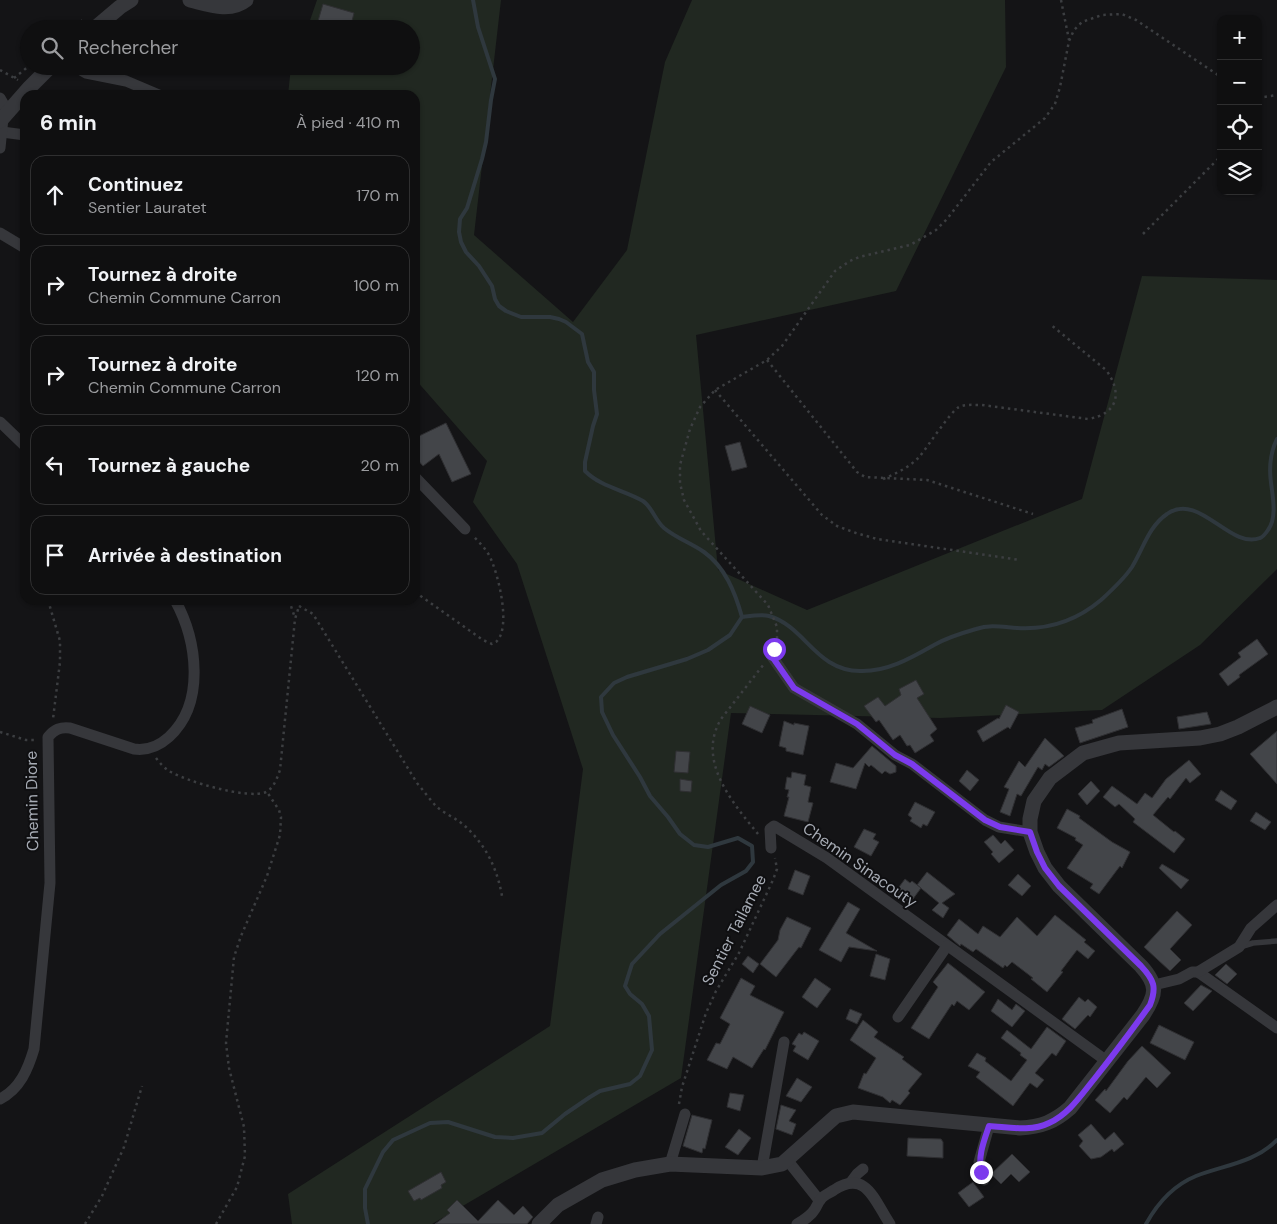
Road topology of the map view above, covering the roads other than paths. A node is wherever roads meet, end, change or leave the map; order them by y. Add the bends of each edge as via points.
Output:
1 (131, 0) edge
2 (190, 0) edge
3 (246, 0) edge
4 (105, 20) edge
5 (42, 75) edge
6 (96, 75) edge
7 (28, 90) edge
8 (147, 90) edge
9 (0, 98) edge
10 (20, 100) edge
11 (3, 121) edge
12 (20, 132) edge
13 (0, 148) edge
14 (0, 233) edge
15 (20, 245) edge
16 (0, 422) edge
17 (20, 441) edge
18 (420, 482) edge
19 (465, 529) road end
20 (178, 605) edge
21 (771, 655) road end
22 (1277, 707) edge
23 (1030, 832) junction
24 (771, 848) road end
25 (1277, 905) edge
26 (1277, 941) edge
27 (947, 946) junction
28 (1239, 947) junction
29 (1198, 972) junction
30 (1154, 985) junction
31 (898, 1017) dead end
32 (1277, 1028) edge
33 (784, 1042) dead end
34 (1108, 1062) junction
35 (0, 1099) edge
36 (682, 1112) road end
37 (989, 1126) junction
38 (788, 1161) junction
39 (670, 1164) junction
40 (762, 1168) junction
41 (864, 1169) dead end
42 (984, 1180) dead end
43 (851, 1182) junction
44 (819, 1200) junction
45 (539, 1224) edge
46 (797, 1224) edge
47 (890, 1224) edge

1 - 4 street
2 - 3 street via 226,7
5 - 7 street
6 - 8 street via 126,81
9 - 11 street
10 - 11 street
11 - 12 street
11 - 13 street
14 - 15 street
16 - 17 street
18 - 19 street
20 - 35 street, Chemin Diore via 190,637 193,690 190,704 175,732 148,749 134,749 70,728 51,734 50,883 34,1049 28,1069 15,1088
21 - 23 street via 794,688 857,724 985,820 1000,827
22 - 23 street via 1220,734 1119,743 1082,753 1050,778 1034,800
23 - 30 street via 1045,868 1059,886 1141,966
24 - 27 street, Chemin Sinacouty via 770,829 774,826 827,858
25 - 28 street via 1251,928
26 - 28 lane
27 - 31 street
27 - 34 street, Chemin Sinacouty
28 - 29 street
29 - 30 street
29 - 32 street
30 - 34 street via 1150,1005
33 - 40 street
34 - 37 street via 1070,1108 1048,1124 1020,1128
36 - 39 street
37 - 38 street via 853,1112 836,1116
37 - 42 street via 979,1162
38 - 40 street
38 - 44 street
39 - 40 street
39 - 45 street via 602,1180 558,1205
41 - 43 street
43 - 44 street
43 - 47 street via 866,1187
44 - 46 street via 806,1219

